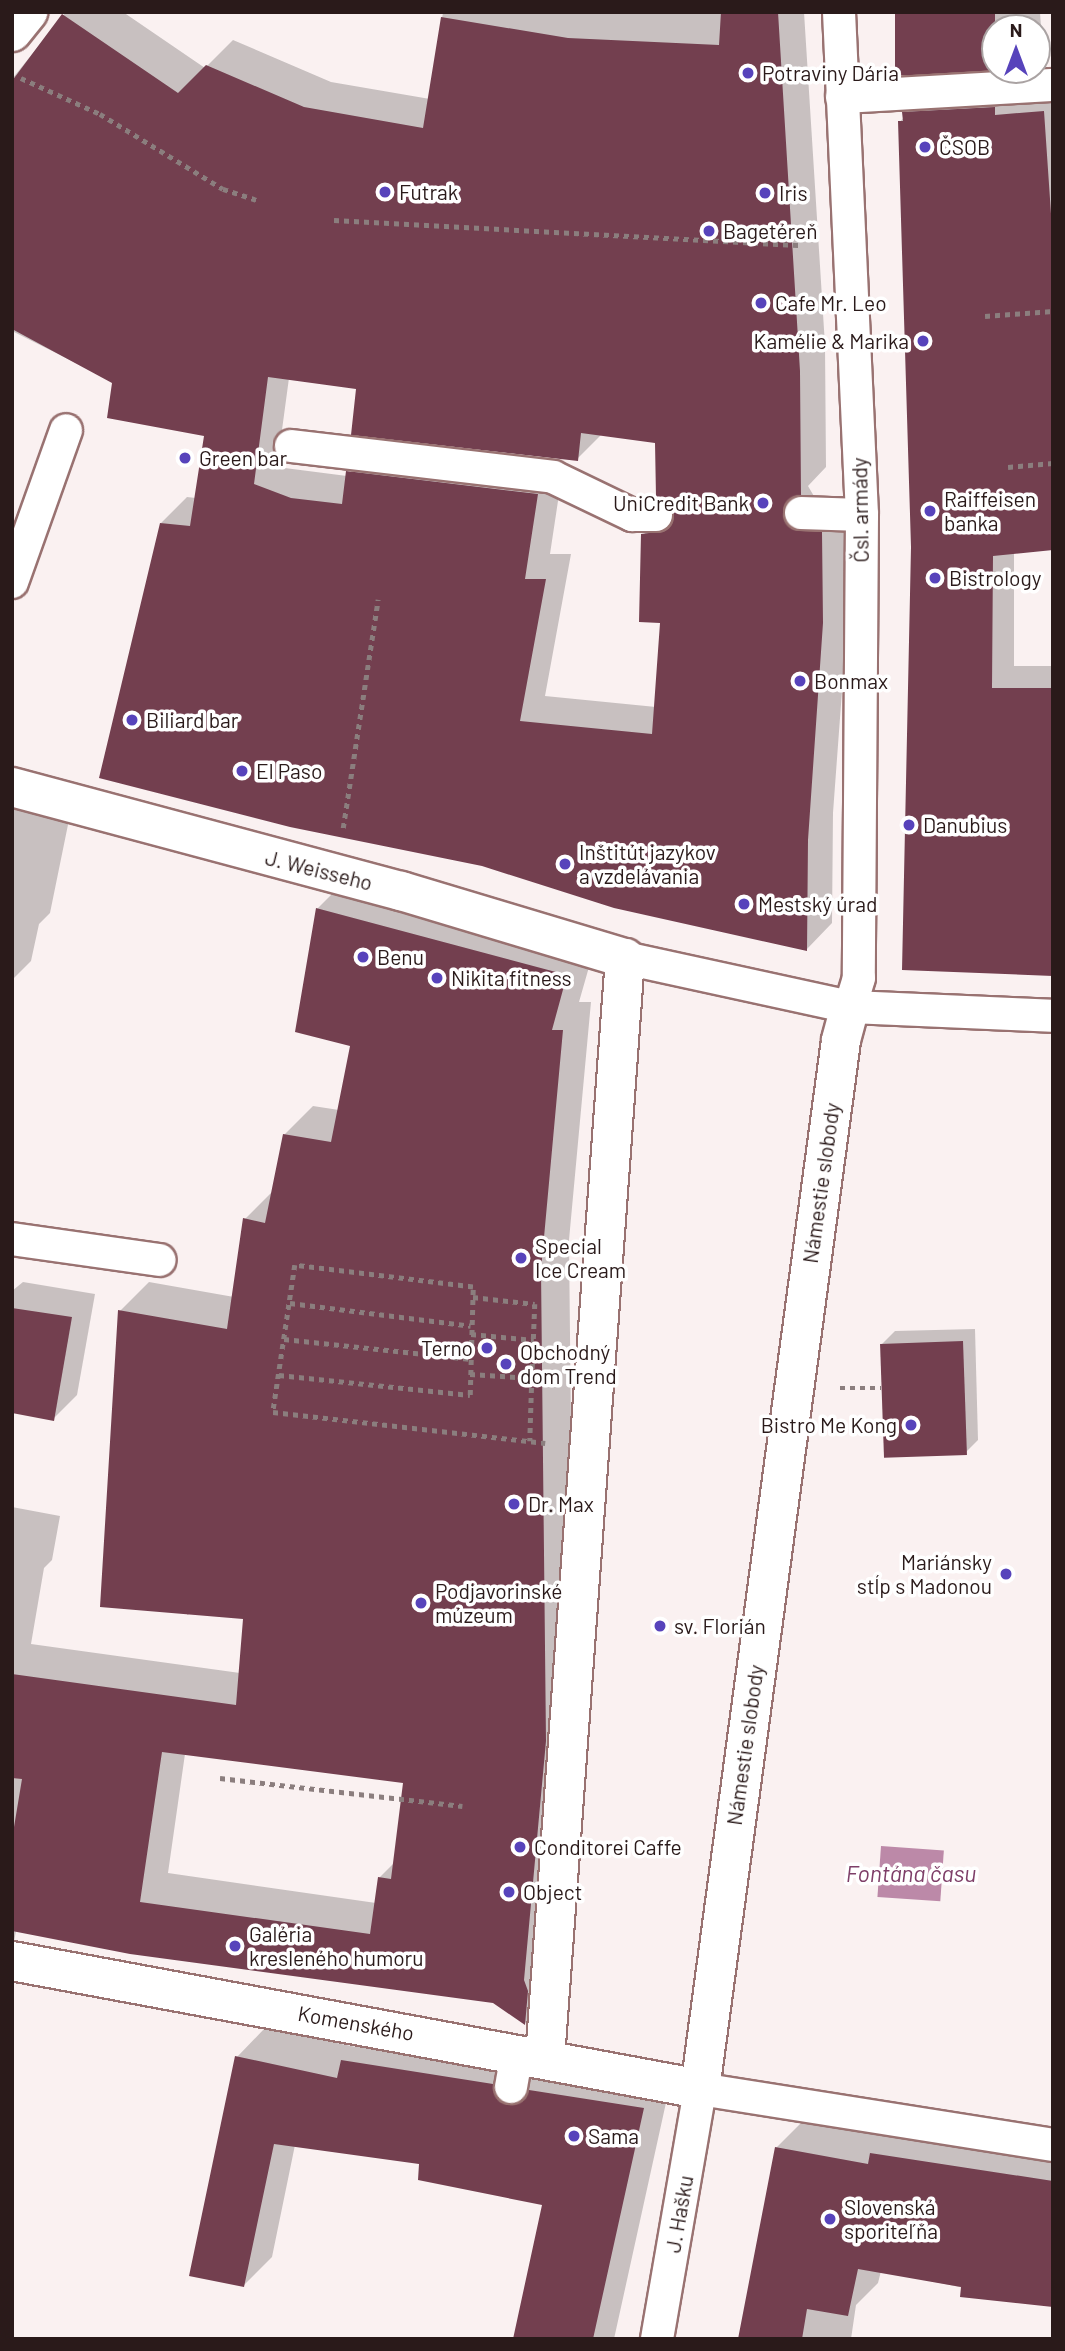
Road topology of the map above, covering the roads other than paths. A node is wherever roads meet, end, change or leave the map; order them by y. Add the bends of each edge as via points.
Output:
1 (27, 12) edge
2 (839, 12) edge
3 (12, 32) edge
4 (1053, 85) edge
5 (842, 97) junction
6 (66, 430) dead end
7 (291, 446) dead end
8 (801, 513) dead end
9 (656, 515) dead end
10 (862, 515) junction
11 (12, 582) edge
12 (12, 787) edge
13 (625, 958) junction
14 (850, 1007) junction
15 (1053, 1016) edge
16 (12, 1239) edge
17 (160, 1260) dead end
18 (12, 1961) edge
19 (525, 2066) junction
20 (700, 2089) junction
21 (1053, 2145) edge
22 (657, 2339) edge

1 - 3 street
2 - 5 lane, Čsl. armády
4 - 5 lane
5 - 10 lane, Čsl. armády
6 - 11 lane
7 - 9 lane via 553,477 632,515
8 - 10 lane
10 - 14 lane, Čsl. armády via 859,978
12 - 13 street, J. Weisseho via 401,891
13 - 14 lane
13 - 19 street via 591,1446
14 - 15 lane
14 - 20 street, Námestie slobody via 839,1053
16 - 17 lane
18 - 19 street, Komenského via 266,2006
19 - 20 street, Komenského
20 - 21 lane
20 - 22 lane, J. Hašku

